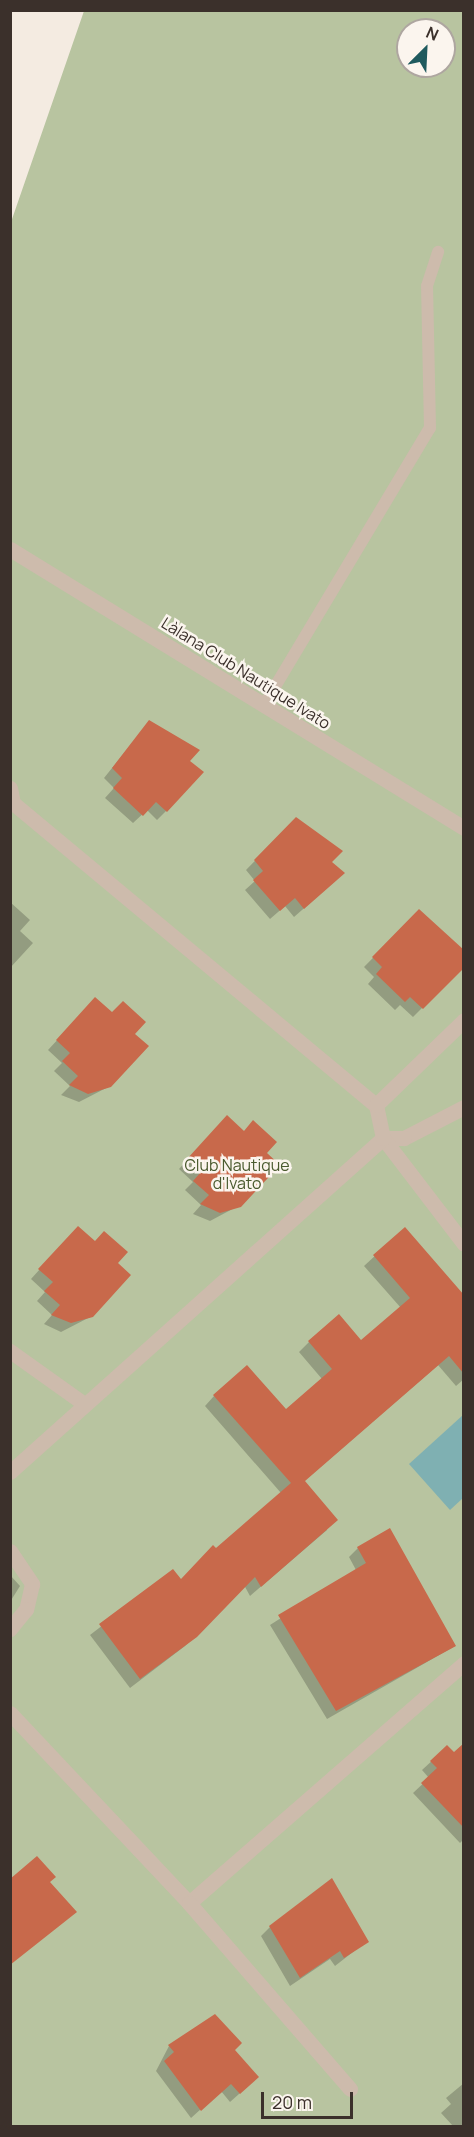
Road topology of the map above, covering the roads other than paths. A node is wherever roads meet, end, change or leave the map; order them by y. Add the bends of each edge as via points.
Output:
1 (438, 252) dead end
2 (10, 549) edge
3 (264, 705) junction
4 (11, 798) edge
5 (464, 828) edge
6 (464, 1020) edge
7 (376, 1105) junction
8 (464, 1107) edge
9 (383, 1138) junction
10 (464, 1245) edge
11 (10, 1351) edge
12 (83, 1403) junction
13 (10, 1472) edge
14 (10, 1551) edge
15 (10, 1629) edge
16 (464, 1663) edge
17 (10, 1713) edge
18 (189, 1904) junction
19 (350, 2089) dead end

1 - 3 lane via 428,286 430,428
2 - 3 street, Làlana Club Nautique Ivato
3 - 5 street, Làlana Club Nautique Ivato
4 - 7 street
6 - 7 street
7 - 9 street
8 - 9 street via 404,1138
9 - 10 street
9 - 12 street
11 - 12 street
12 - 13 street
14 - 15 street via 32,1584 26,1609
16 - 18 street
17 - 18 street
18 - 19 street

